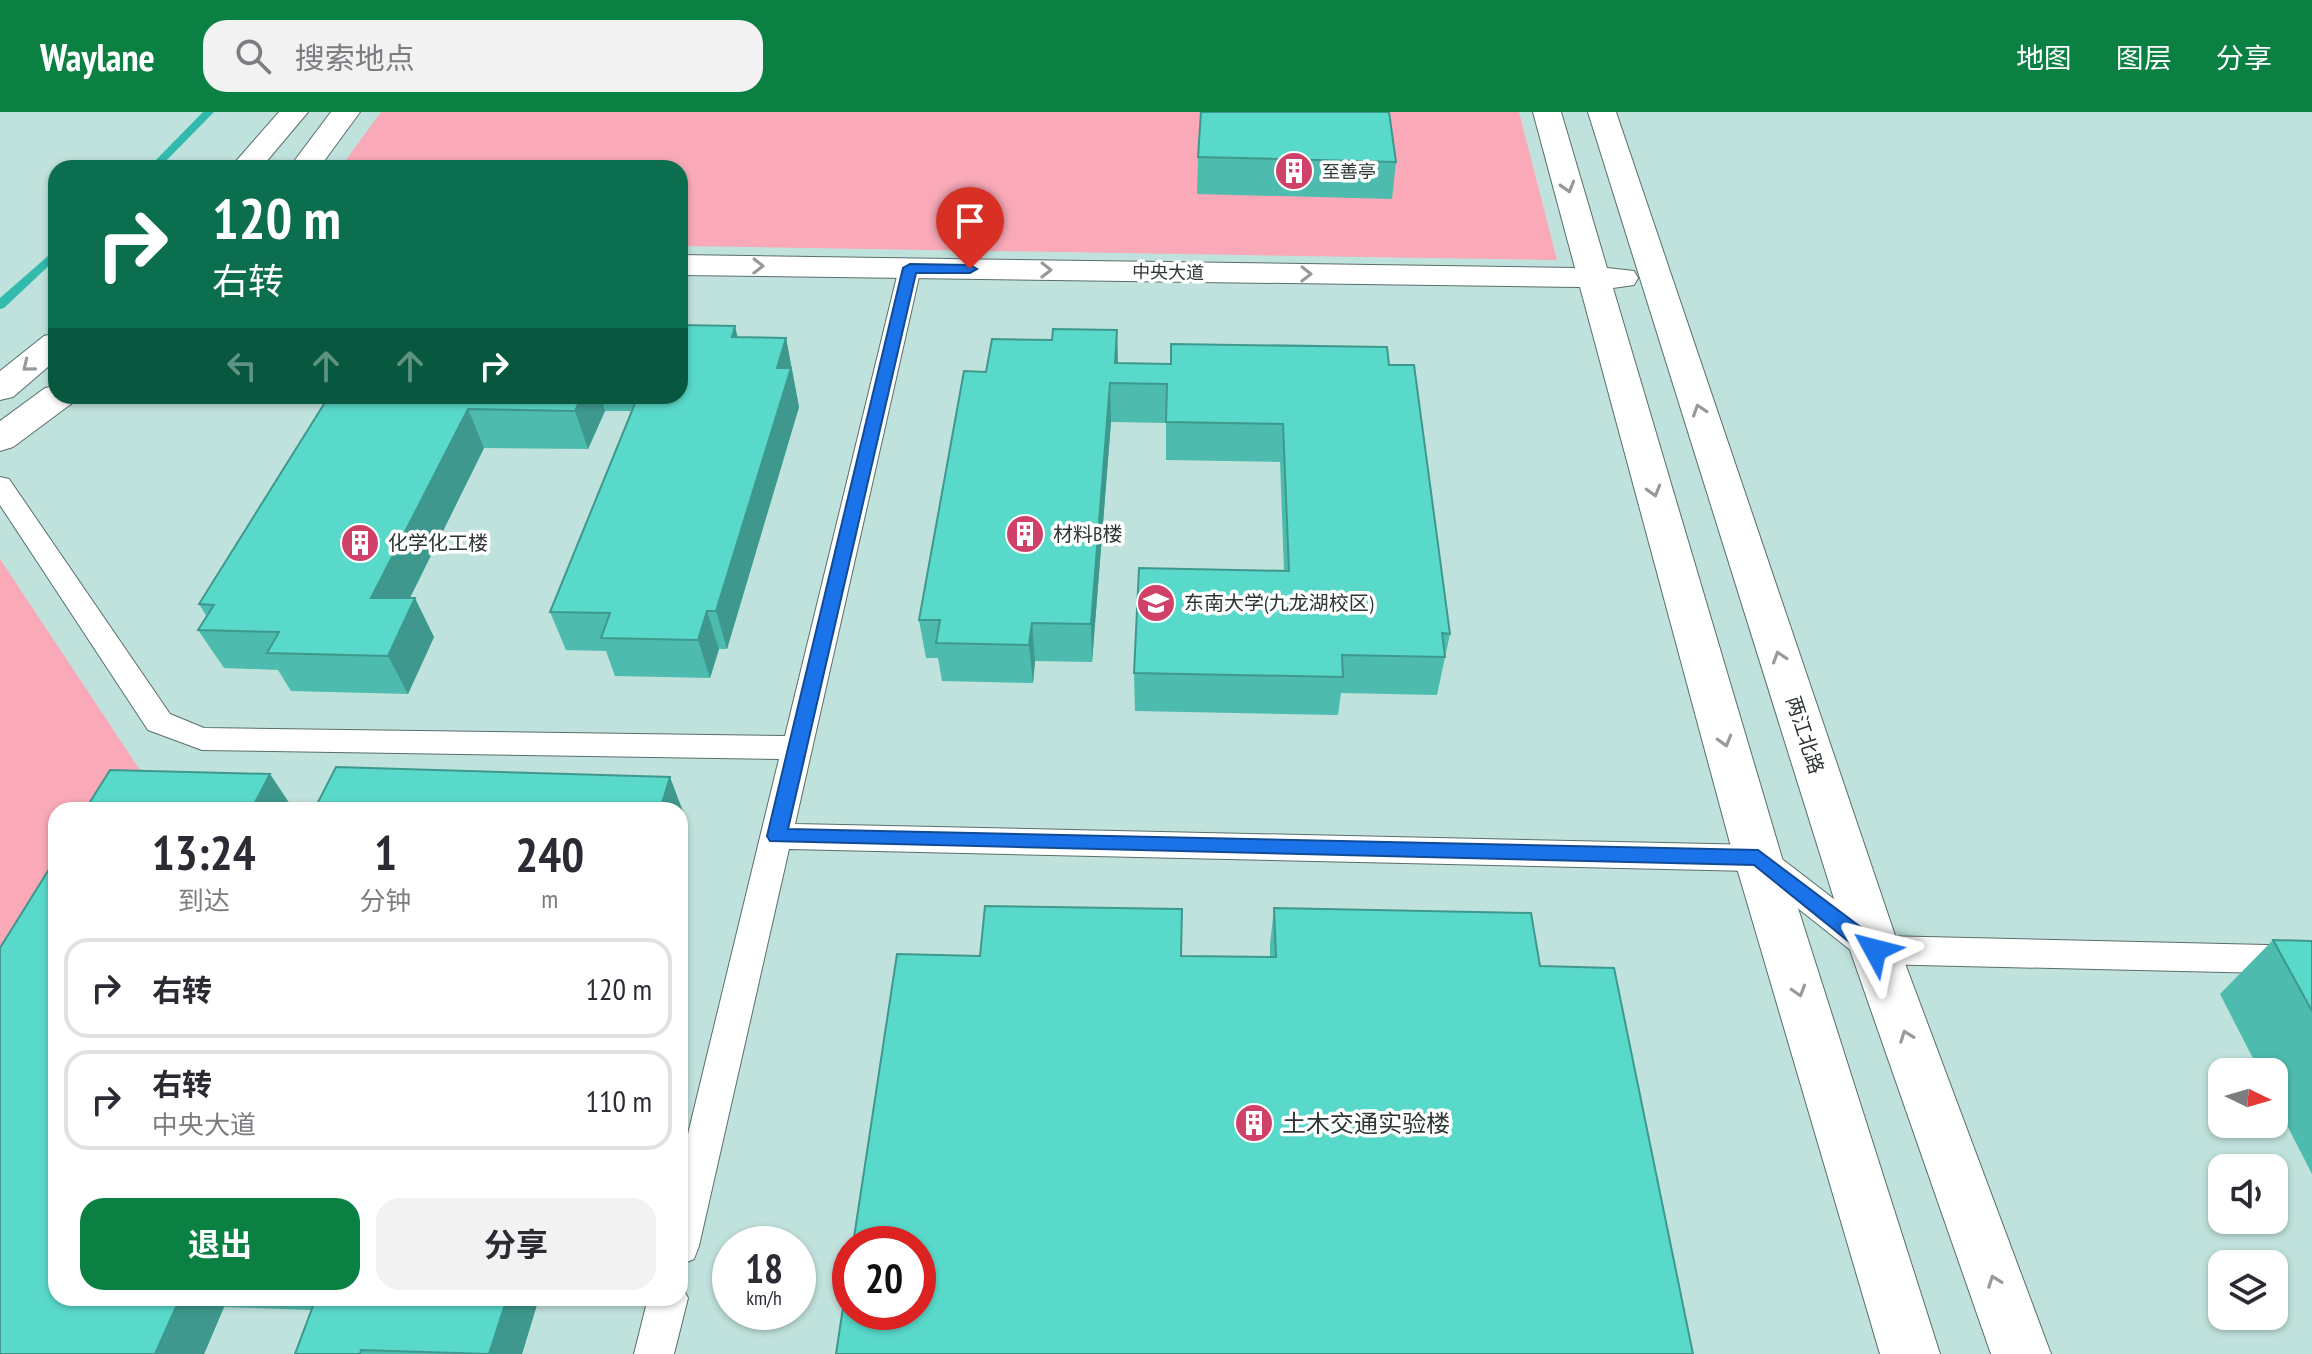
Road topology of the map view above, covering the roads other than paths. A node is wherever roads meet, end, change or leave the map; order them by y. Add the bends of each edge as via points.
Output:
1 (1547, 112) edge
2 (1602, 112) edge
3 (285, 124) edge
4 (337, 124) edge
5 (252, 160) edge
6 (310, 160) edge
7 (688, 265) edge
8 (910, 268) junction
9 (1594, 278) junction
10 (1656, 279) junction
11 (48, 350) edge
12 (0, 389) edge
13 (48, 403) edge
14 (0, 439) edge
15 (0, 485) edge
16 (797, 748) junction
17 (777, 836) junction
18 (1758, 858) junction
19 (1875, 950) junction
20 (2312, 960) edge
21 (688, 1212) edge
22 (666, 1306) edge
23 (654, 1354) edge
24 (1910, 1354) edge
25 (2021, 1354) edge

1 -> 9 street
2 - 10 street, 两江北路
3 - 5 street
4 - 6 street
7 -> 8 street, 中央大道
8 -> 9 street, 中央大道
8 - 16 lane
9 - 10 street, 中央大道
9 -> 18 street
19 -> 10 street, 两江北路
11 -> 12 street
13 - 14 street
15 - 16 lane via 159,722 202,739
16 - 17 lane
17 - 18 lane
17 - 21 lane
18 - 19 lane
18 -> 24 street
19 - 20 lane
25 -> 19 street, 两江北路
22 - 23 lane

